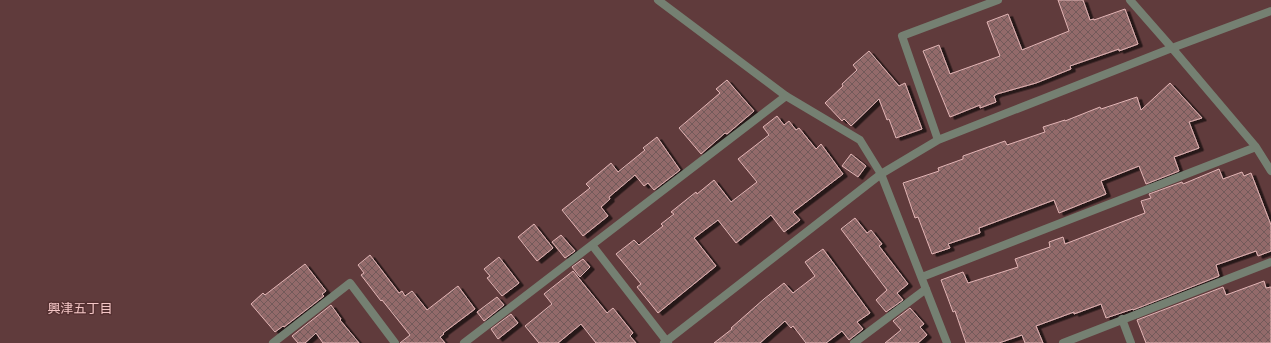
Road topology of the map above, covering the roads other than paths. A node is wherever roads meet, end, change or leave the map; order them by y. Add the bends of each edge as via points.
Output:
1 (658, 0) edge
2 (998, 0) edge
3 (1130, 0) edge
4 (1271, 11) edge
5 (1172, 48) junction
6 (786, 96) junction
7 (938, 140) junction
8 (1256, 147) junction
9 (1271, 171) edge
10 (881, 174) junction
11 (592, 245) junction
12 (1271, 262) edge
13 (922, 276) junction
14 (926, 289) junction
15 (1122, 319) junction
16 (666, 342) edge
17 (273, 343) edge
18 (396, 343) edge
19 (464, 343) edge
20 (854, 343) edge
21 (947, 343) edge
22 (1063, 343) edge
23 (1131, 343) edge

1 - 6 street
2 - 7 street via 902,36
3 - 5 street
4 - 5 street
5 - 7 street
5 - 8 street
6 - 10 street via 860,140
6 - 11 street
7 - 10 street
8 - 9 street
8 - 13 street
10 - 13 street
10 - 16 street
11 - 16 street
11 - 19 street
12 - 15 street
13 - 14 street
14 - 20 street
14 - 21 street
15 - 22 street
15 - 23 street
17 - 18 street via 350,283

